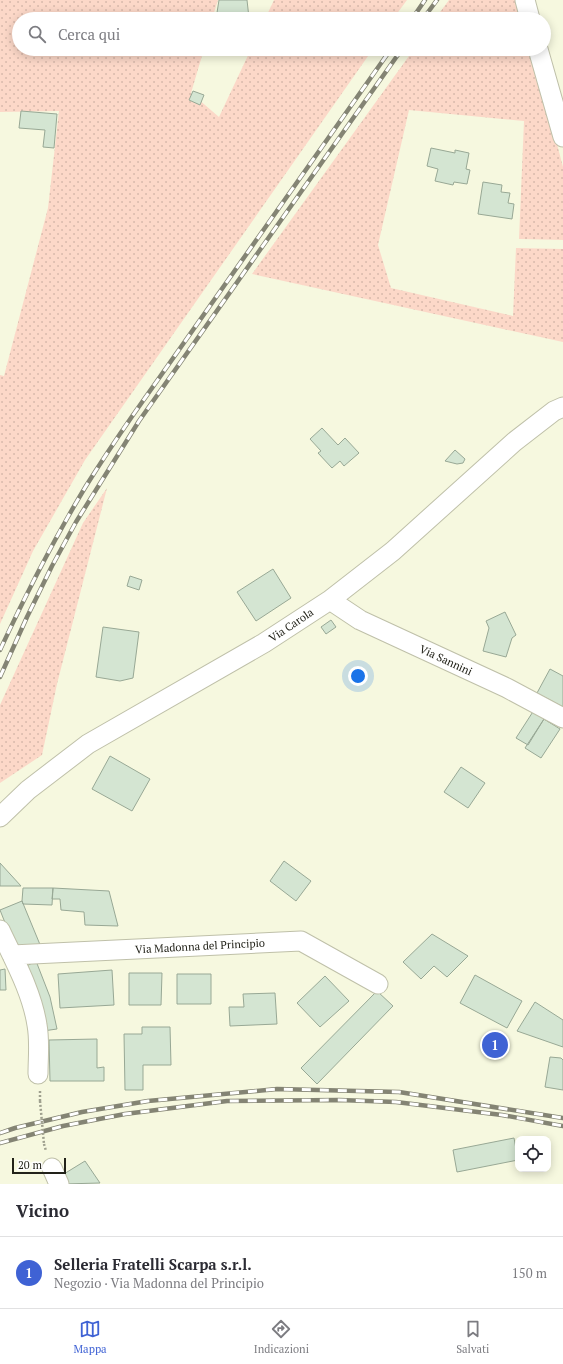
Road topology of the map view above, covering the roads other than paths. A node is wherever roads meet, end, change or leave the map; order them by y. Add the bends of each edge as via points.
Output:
1 (525, 0) edge
2 (528, 12) edge
3 (540, 56) edge
4 (563, 137) edge
5 (563, 393) edge
6 (558, 409) edge
7 (330, 600) junction
8 (563, 718) edge
9 (0, 817) edge
10 (0, 930) edge
11 (12, 956) junction
12 (378, 984) dead end
13 (38, 1074) dead end

1 - 2 street
3 - 4 street
5 - 6 street
6 - 7 street, Via Carola via 514,442 393,551
7 - 8 street, Via Sannini via 360,620 506,688
7 - 9 street, Via Carola via 264,643 88,744 28,790
10 - 11 street
11 - 12 street, Via Madonna del Principio via 301,941
11 - 13 street via 26,988 37,1025

